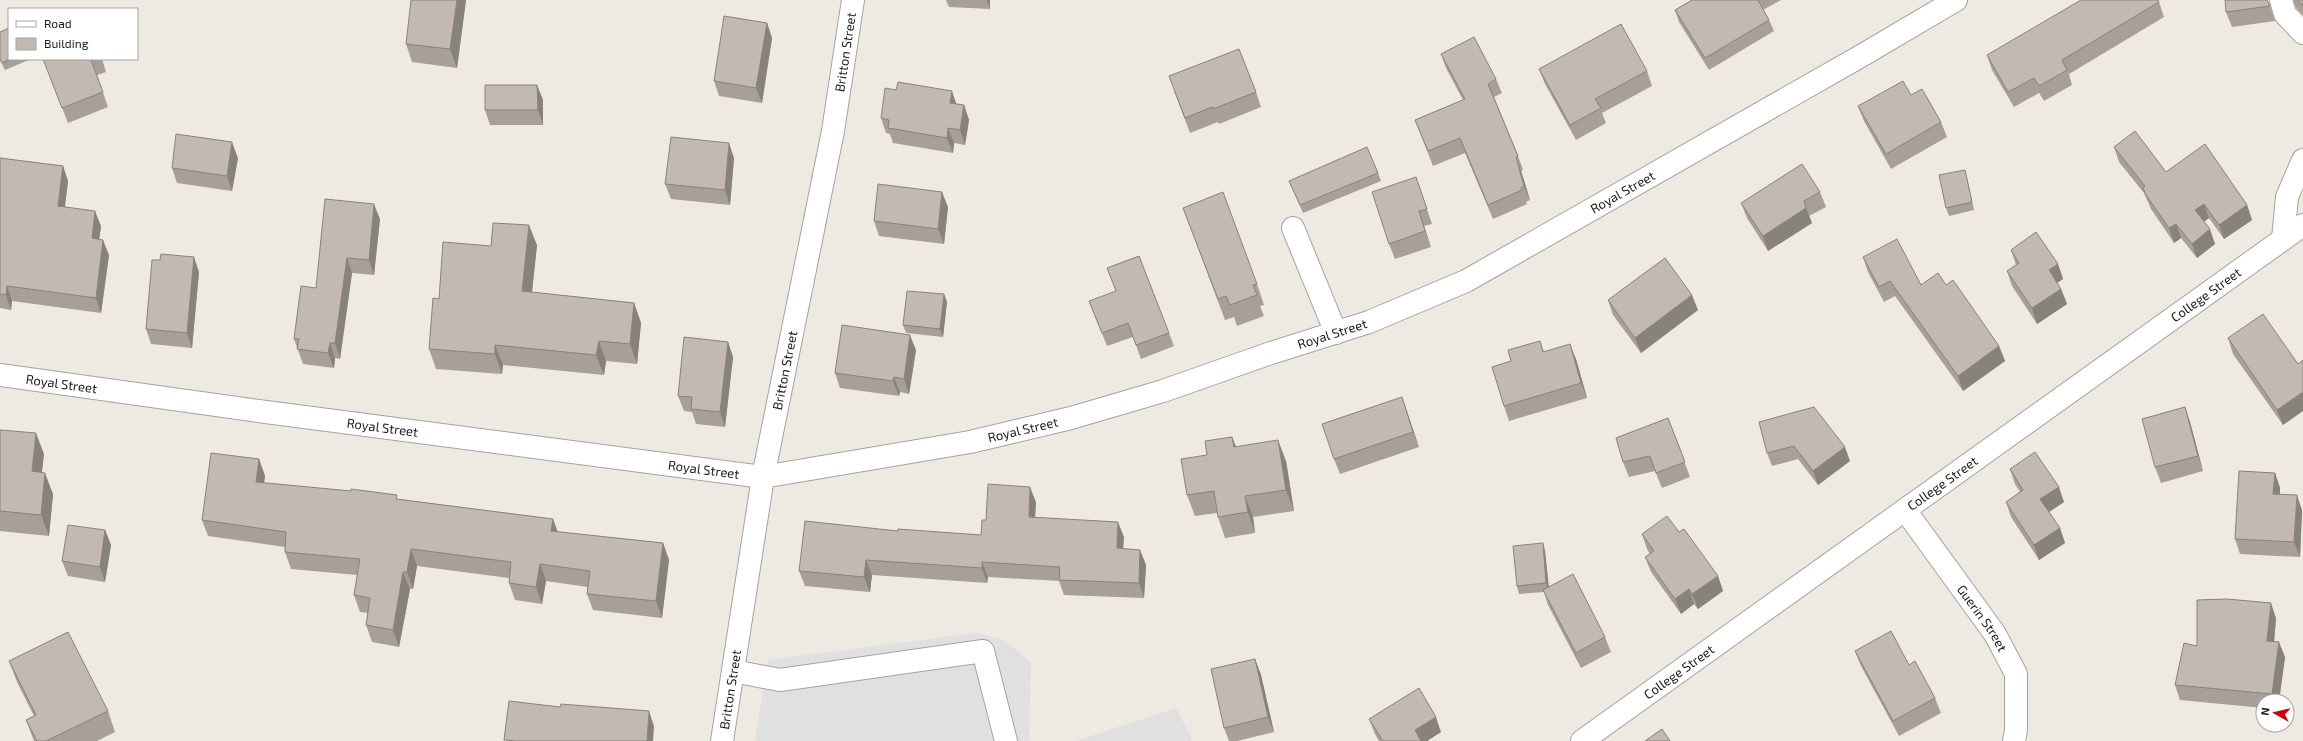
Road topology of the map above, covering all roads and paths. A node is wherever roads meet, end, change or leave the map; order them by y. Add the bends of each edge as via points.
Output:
1 (853, 0) edge
2 (1956, 0) edge
3 (2281, 0) edge
4 (2303, 33) edge
5 (2303, 160) edge
6 (2303, 225) edge
7 (1293, 228) dead end
8 (2284, 239) junction
9 (1336, 333) junction
10 (0, 375) edge
11 (763, 477) junction
12 (1905, 510) junction
13 (733, 671) junction
14 (722, 741) edge
15 (1006, 741) edge
16 (1582, 741) edge
17 (2014, 741) edge

1 - 11 street, Britton Street via 833,131
2 - 9 street, Royal Street via 1466,281 1369,322
3 - 4 street via 2285,14
5 - 8 street via 2287,197
6 - 8 street, College Street
7 - 9 street
8 - 12 street, College Street
9 - 11 street, Royal Street via 1271,352 1163,391 1072,418 970,442
10 - 11 street, Royal Street
11 - 13 street, Britton Street
12 - 16 street, College Street
12 - 17 street, Guerin Street via 1995,634 2016,674
13 - 14 street, Britton Street
13 - 15 street via 780,680 983,651

